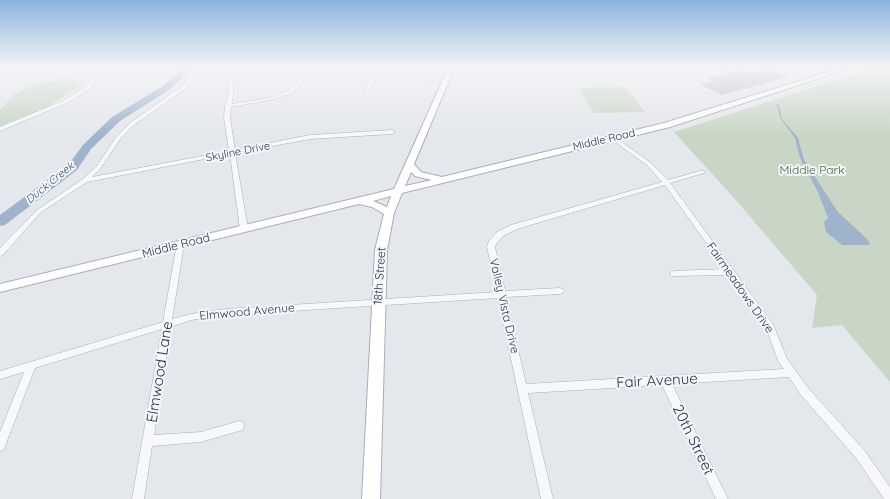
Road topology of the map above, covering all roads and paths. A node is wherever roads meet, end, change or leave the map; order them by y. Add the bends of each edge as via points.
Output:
1 (86, 89) edge
2 (181, 89) edge
3 (231, 89) edge
4 (293, 89) edge
5 (442, 89) edge
6 (781, 89) edge
7 (228, 106) junction
8 (0, 129) edge
9 (392, 132) dead end
10 (613, 138) junction
11 (234, 152) junction
12 (409, 164) junction
13 (702, 172) dead end
14 (444, 179) junction
15 (85, 180) junction
16 (668, 183) junction
17 (398, 190) junction
18 (351, 202) junction
19 (389, 213) junction
20 (244, 229) junction
21 (180, 245) junction
22 (0, 253) edge
23 (729, 272) junction
24 (674, 274) dead end
25 (0, 288) edge
26 (560, 291) dead end
27 (502, 294) junction
28 (378, 303) junction
29 (168, 325) junction
30 (32, 366) junction
31 (792, 373) junction
32 (0, 375) edge
33 (665, 381) junction
34 (523, 389) junction
35 (238, 426) dead end
36 (149, 441) junction
37 (0, 446) edge
38 (890, 496) edge
39 (138, 499) edge
40 (371, 499) edge
41 (547, 499) edge
42 (722, 499) edge

1 - 8 street via 67,102
2 - 15 street via 125,130 98,168
3 - 7 street
4 - 7 street via 270,99
5 - 12 main road, 18th Street
6 - 10 main road, Middle Road
7 - 11 street via 227,118
9 - 11 street, Skyline Drive via 327,135
10 - 14 main road, Middle Road
10 - 16 street, Fairmeadows Drive via 649,164
11 - 15 street, Skyline Drive
11 - 20 street
12 - 14 main road via 418,174
12 - 17 main road, 18th Street
13 - 16 street, Valley Vista Drive
14 - 17 main road, Middle Road
15 - 22 street via 39,211
16 - 23 street, Fairmeadows Drive
16 - 27 street, Valley Vista Drive via 514,227 500,234 491,247
17 - 18 main road, Middle Road
17 - 19 main road, 18th Street
18 - 19 main road, Middle Road via 375,204
18 - 20 main road, Middle Road
19 - 28 main road, 18th Street via 380,250
20 - 21 main road, Middle Road
21 - 25 main road, Middle Road
21 - 29 street, Elmwood Lane
23 - 24 street
23 - 31 street, Fairmeadows Drive via 770,326 783,361
26 - 27 street, Elmwood Avenue
27 - 28 street, Elmwood Avenue
27 - 34 street, Valley Vista Drive
28 - 29 street, Elmwood Avenue via 226,312 191,317
28 - 40 main road, 18th Street
29 - 30 street, Elmwood Avenue
29 - 36 street, Elmwood Lane
30 - 32 street, Elmwood Avenue
30 - 37 street
31 - 33 street, Fair Avenue
31 - 38 street, Fairmeadows Drive via 860,454
33 - 34 street, Fair Avenue
33 - 42 street, 20th Street
34 - 41 street, Valley Vista Drive
35 - 36 street via 201,437
36 - 39 street, Elmwood Lane

